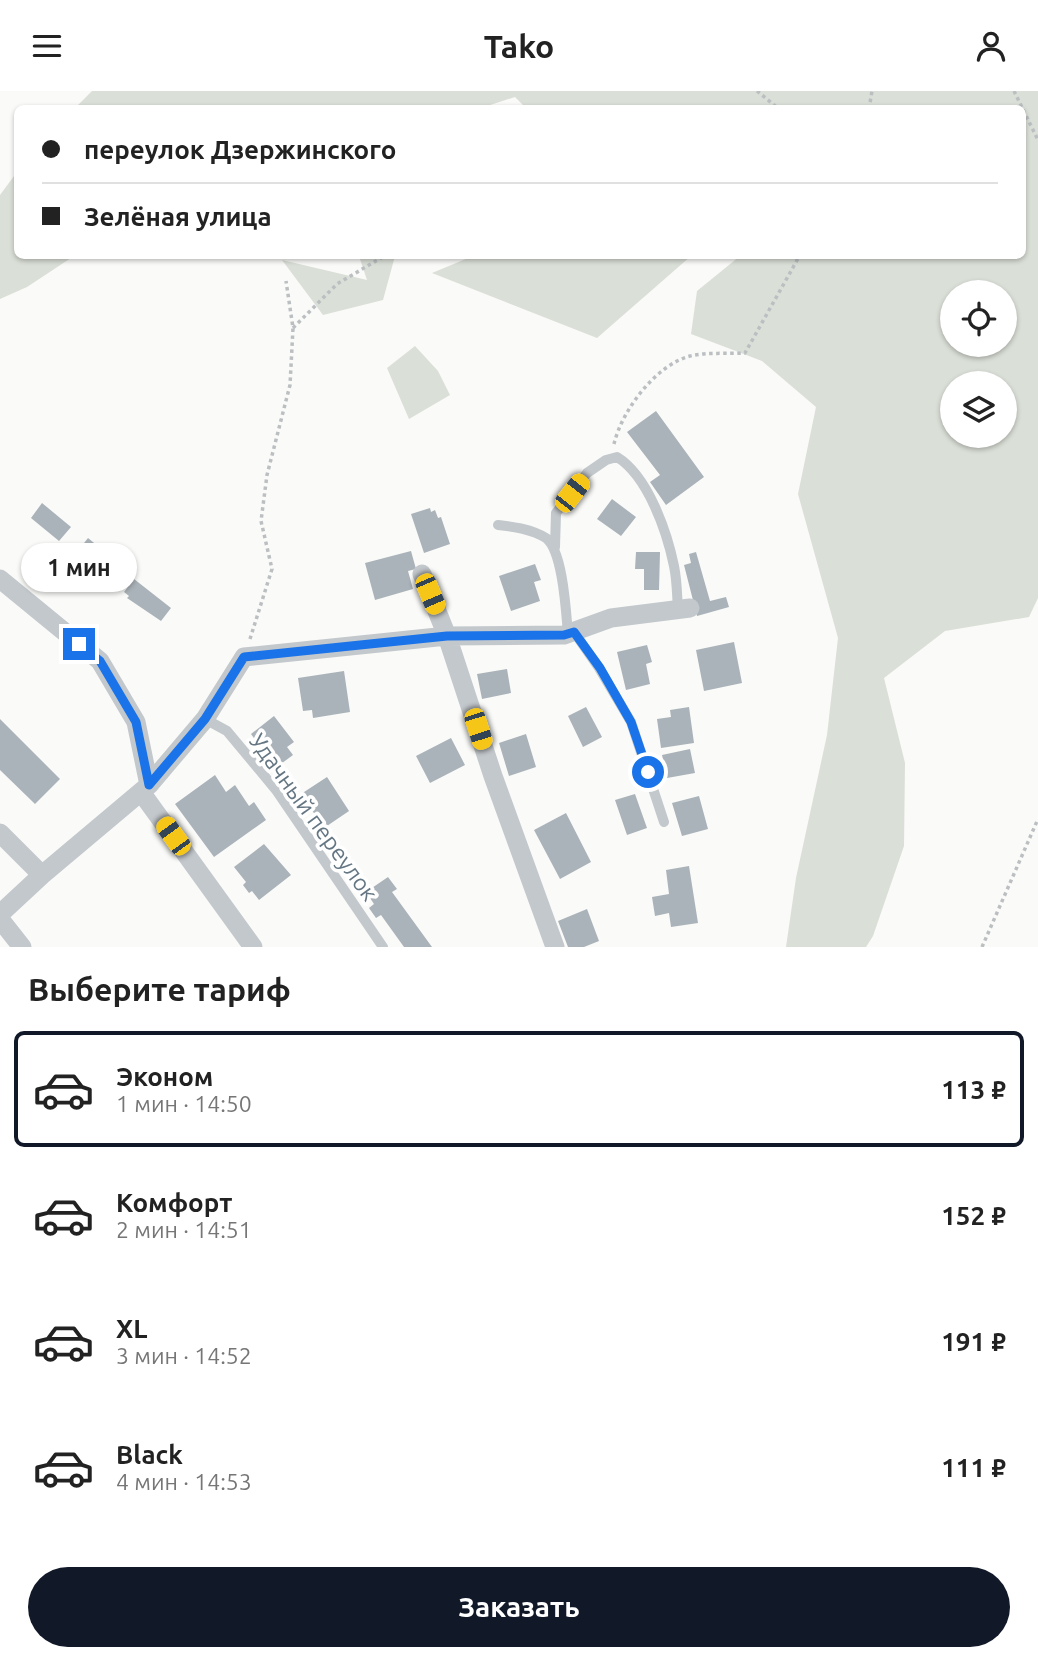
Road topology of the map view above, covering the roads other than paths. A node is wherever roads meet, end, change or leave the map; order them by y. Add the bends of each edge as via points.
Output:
1 (498, 525) dead end
2 (555, 547) junction
3 (422, 573) dead end
4 (0, 579) edge
5 (684, 609) joint
6 (571, 633) junction
7 (447, 636) junction
8 (205, 719) junction
9 (145, 788) junction
10 (664, 822) dead end
11 (0, 833) edge
12 (42, 875) junction
13 (0, 913) edge
14 (0, 919) edge
15 (22, 947) edge
16 (253, 947) edge
17 (383, 947) edge
18 (555, 947) edge

1 - 2 lane via 527,529
2 - 5 lane via 556,513 587,473 617,457 629,464 663,527
2 - 6 lane
3 - 7 street
4 - 9 street via 100,661 136,722
5 - 6 street via 611,618
6 - 7 street
6 - 10 lane via 600,668 631,722
7 - 8 street via 244,657
7 - 18 street
8 - 9 street
8 - 17 lane, Удачный переулок via 227,731 276,790
9 - 12 street
9 - 16 street
11 - 12 street
12 - 13 street
14 - 15 street

